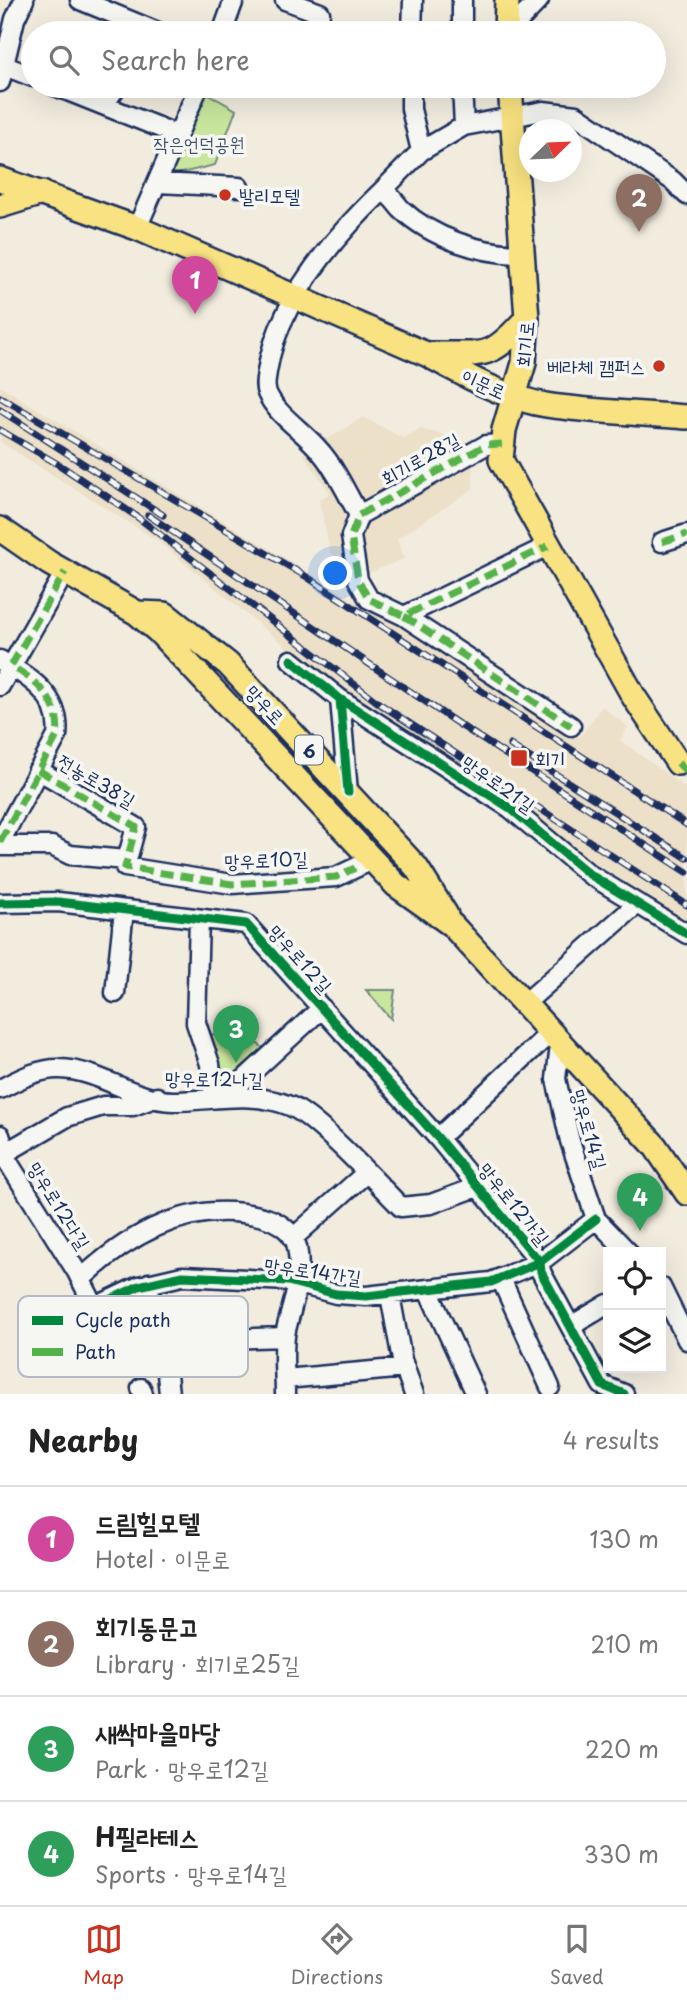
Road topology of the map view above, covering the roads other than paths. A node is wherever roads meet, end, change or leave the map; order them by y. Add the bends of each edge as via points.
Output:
1 (24, 0) edge
2 (80, 0) edge
3 (234, 0) edge
4 (285, 0) edge
5 (413, 0) edge
6 (462, 0) edge
7 (507, 0) edge
8 (539, 0) edge
9 (320, 13) dead end
10 (129, 21) edge
11 (226, 21) edge
12 (412, 21) edge
13 (462, 21) edge
14 (507, 21) edge
15 (519, 21) edge
16 (2, 74) edge
17 (21, 76) edge
18 (86, 98) edge
19 (109, 98) edge
20 (194, 98) edge
21 (411, 98) edge
22 (463, 98) edge
23 (510, 98) edge
24 (104, 105) junction
25 (511, 118) junction
26 (464, 126) junction
27 (178, 135) junction
28 (421, 151) junction
29 (0, 179) edge
30 (158, 183) junction
31 (239, 187) dead end
32 (382, 191) junction
33 (42, 193) junction
34 (687, 195) edge
35 (0, 206) edge
36 (137, 228) junction
37 (522, 254) junction
38 (295, 296) junction
39 (527, 318) junction
40 (426, 354) junction
41 (515, 397) junction
42 (687, 418) edge
43 (502, 444) junction
44 (359, 515) junction
45 (0, 529) edge
46 (687, 534) edge
47 (662, 542) dead end
48 (548, 546) junction
49 (65, 572) junction
50 (137, 613) junction
51 (404, 616) junction
52 (291, 660) dead end
53 (6, 663) edge
54 (0, 686) edge
55 (340, 699) junction
56 (571, 726) dead end
57 (682, 767) edge
58 (38, 770) junction
59 (348, 792) junction
60 (0, 844) edge
61 (126, 860) junction
62 (372, 860) junction
63 (0, 903) edge
64 (636, 905) junction
65 (124, 910) junction
66 (199, 919) junction
67 (452, 925) junction
68 (687, 934) edge
69 (115, 993) dead end
70 (523, 1004) junction
71 (322, 1008) junction
72 (555, 1039) junction
73 (0, 1089) edge
74 (157, 1097) junction
75 (220, 1097) junction
76 (438, 1138) junction
77 (655, 1146) junction
78 (2, 1148) edge
79 (687, 1168) edge
80 (366, 1173) junction
81 (480, 1186) junction
82 (687, 1193) edge
83 (596, 1219) junction
84 (293, 1238) junction
85 (623, 1247) edge
86 (540, 1262) junction
87 (80, 1279) junction
88 (501, 1279) junction
89 (298, 1282) junction
90 (149, 1283) junction
91 (428, 1290) junction
92 (390, 1295) junction
93 (89, 1296) edge
94 (120, 1296) edge
95 (150, 1296) edge
96 (666, 1297) edge
97 (603, 1307) edge
98 (570, 1326) junction
99 (285, 1337) junction
100 (248, 1338) edge
101 (687, 1340) edge
102 (405, 1368) junction
103 (285, 1386) edge
104 (550, 1387) dead end
105 (414, 1394) edge
106 (477, 1394) edge
107 (624, 1394) edge

1 - 16 street
2 - 10 street
3 - 11 street
4 - 9 street
5 - 12 street
6 - 13 street
7 - 14 main road
8 - 15 street
16 - 17 street
18 - 24 street
19 - 24 street
20 - 27 street
21 - 28 street
22 - 26 street
23 - 25 main road, 회기로
24 - 27 street
25 - 26 street
25 - 34 street via 543,111 576,116
25 - 37 main road, 회기로
26 - 28 street
27 - 30 street
28 - 32 street
29 - 33 main road, 이문로
30 - 31 street
30 - 36 street
32 - 37 street via 439,233 489,253
32 - 38 street via 362,209
33 - 35 main road
33 - 36 main road, 이문로
36 - 38 main road, 이문로
37 - 39 main road, 회기로
38 - 40 main road, 이문로
38 - 44 street via 270,353 265,389 274,407 323,453
39 - 40 main road via 505,343 490,352
39 - 41 main road, 회기로 via 524,363
40 - 41 main road, 이문로
41 - 42 main road, 이문로 via 545,405
41 - 43 main road, 회기로
43 - 44 street, 회기로28길 via 486,445
43 - 48 main road, 회기로 via 501,460 507,474
44 - 51 street via 351,536 358,580 369,599
45 - 49 main road, 망우로 / 6
46 - 47 street
48 - 51 street
48 - 57 main road, 회기로 via 654,732
49 - 50 main road, 망우로 / 6
49 - 53 street
50 - 59 main road, 망우로 / 6 via 165,614 228,663
50 - 62 main road, 망우로 / 6 via 186,659
51 - 56 street
52 - 55 street, 망우로21길
53 - 54 street
53 - 58 street, 전농로38길 via 28,676 50,699 59,719 57,736
55 - 59 street
55 - 64 street, 망우로21길 via 510,808 589,874
58 - 60 street, 전농로38길
58 - 61 street, 전농로38길 via 136,827
59 - 67 main road, 망우로 / 6 via 416,867
60 - 61 street, 망우로10길 via 52,846 70,855
61 - 62 street, 망우로10길 via 125,867 232,884 336,877
62 - 67 main road, 망우로 / 6 via 396,885
63 - 65 street, 망우로12길 via 58,902
64 - 68 street, 망우로21길
64 - 70 street
65 - 66 street, 망우로12길
65 - 69 street
66 - 71 street, 망우로12길 via 246,924
66 - 75 street via 196,1023
67 - 70 main road, 망우로 / 6
70 - 72 main road, 망우로 / 6
71 - 75 street, 망우로12길
71 - 76 street, 망우로12길
72 - 76 street
72 - 77 main road, 망우로 / 6
72 - 83 street, 망우로14길 via 559,1099
73 - 74 street via 26,1076 59,1069 92,1074 132,1092
74 - 75 street, 망우로12나길 via 172,1101
74 - 78 street, 망우로12나길 via 133,1106 103,1106 67,1117
75 - 80 street, 망우로12나길 via 265,1099 292,1106
76 - 81 street, 망우로12가길
77 - 79 main road, 망우로 / 6
77 - 82 main road, 망우로 / 6
78 - 87 street, 망우로12다길
80 - 81 street, 망우로12나길 via 401,1207 409,1208
80 - 84 street
81 - 86 street, 망우로12가길
83 - 85 street, 망우로14길
83 - 86 street, 망우로14가길
84 - 87 street, 망우로12다길 via 289,1230 268,1219 212,1210 173,1218 130,1239
84 - 89 street
86 - 88 street, 망우로14가길
86 - 98 street, 망우로12가길
87 - 93 street
88 - 91 street, 망우로14가길
88 - 104 street
89 - 90 street, 망우로14가길 via 182,1276
89 - 92 street, 망우로14가길 via 336,1294
89 - 99 street, 망우로14가길
90 - 94 street, 망우로14가길
90 - 95 street
91 - 92 street, 망우로14가길
91 - 106 street
92 - 102 street
96 - 101 street
97 - 98 street
98 - 107 street, 망우로12가길 via 602,1385
99 - 100 street
99 - 103 street, 망우로14가길
102 - 103 street, 망우로14가길
102 - 105 street

